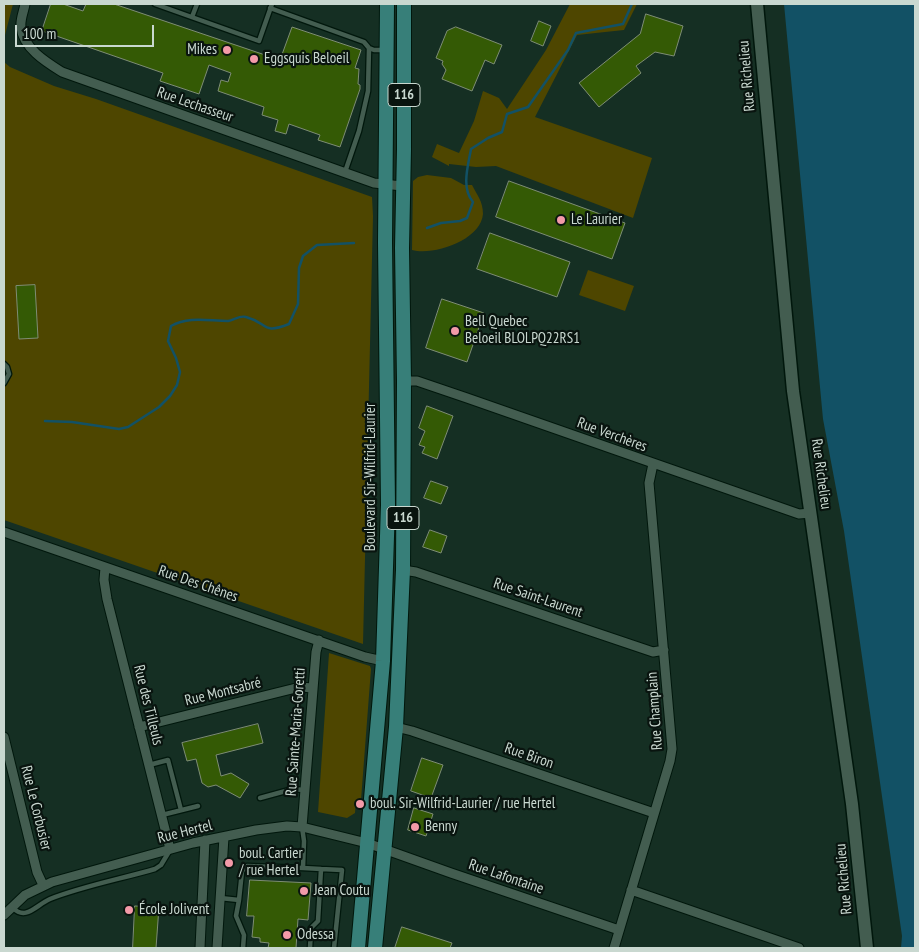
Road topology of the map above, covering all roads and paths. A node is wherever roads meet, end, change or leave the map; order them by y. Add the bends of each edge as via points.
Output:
1 (25, 4) edge
2 (155, 4) edge
3 (197, 4) edge
4 (388, 4) edge
5 (404, 4) edge
6 (757, 4) edge
7 (271, 6) edge
8 (192, 17) junction
9 (369, 48) junction
10 (387, 50) junction
11 (345, 172) junction
12 (387, 185) junction
13 (402, 186) junction
14 (4, 364) edge
15 (404, 381) junction
16 (4, 383) edge
17 (653, 464) junction
18 (810, 513) junction
19 (4, 532) edge
20 (105, 567) junction
21 (403, 570) junction
22 (319, 640) junction
23 (664, 650) junction
24 (383, 660) junction
25 (313, 688) junction
26 (396, 726) junction
27 (140, 727) junction
28 (4, 737) edge
29 (149, 765) junction
30 (305, 790) junction
31 (260, 798) dead end
32 (198, 806) dead end
33 (181, 810) junction
34 (654, 813) junction
35 (162, 815) junction
36 (302, 827) junction
37 (224, 837) junction
38 (205, 840) junction
39 (367, 843) junction
40 (170, 849) junction
41 (384, 849) junction
42 (303, 868) junction
43 (321, 869) junction
44 (43, 885) junction
45 (631, 890) junction
46 (220, 898) junction
47 (239, 900) junction
48 (12, 907) junction
49 (4, 915) edge
50 (619, 930) junction
51 (200, 948) edge
52 (217, 948) edge
53 (242, 948) edge
54 (310, 948) edge
55 (334, 948) edge
56 (358, 948) edge
57 (376, 948) edge
58 (614, 948) edge
59 (799, 948) edge
60 (867, 948) edge

1 - 11 street, Rue Lechasseur via 21,25 24,38 36,53 62,72
2 - 8 lane
3 - 8 lane
4 - 10 main road, Boulevard Sir-Wilfrid-Laurier / 116
5 - 13 main road, 116
6 - 18 main road, Rue Richelieu via 788,344
7 - 8 lane via 259,41
7 - 9 lane via 364,42
9 - 10 lane
9 - 11 lane via 368,91
10 - 12 main road, Boulevard Sir-Wilfrid-Laurier / 116
11 - 12 street, Rue Lechasseur
12 - 13 street, Rue Lechasseur
12 - 24 main road, Boulevard Sir-Wilfrid-Laurier / 116 via 388,505
13 - 15 main road, 116
14 - 16 lane via 9,374
15 - 17 street, Rue Verchères via 417,381
15 - 21 main road, 116
17 - 18 street, Rue Verchères via 799,514
17 - 23 street, Rue Champlain via 648,483
18 - 60 main road, Rue Richelieu via 854,820
19 - 20 street, Rue Des Chênes
20 - 22 street, Rue Des Chênes
20 - 27 street, Rue des Tilleuls via 107,599
21 - 23 street, Rue Saint-Laurent via 653,652
21 - 26 main road, 116
22 - 24 street, Rue Des Chênes via 365,657
22 - 25 street, Rue Sainte-Maria-Goretti
23 - 34 street, Rue Champlain via 672,749
24 - 39 main road, Boulevard Sir-Wilfrid-Laurier / 116
25 - 27 street, Rue Montsabré via 300,687
25 - 30 street, Rue Sainte-Maria-Goretti
26 - 34 street, Rue Biron
26 - 41 main road, 116
27 - 29 street, Rue des Tilleuls
28 - 44 street, Rue Le Corbusier
29 - 33 lane via 168,760
29 - 35 street, Rue des Tilleuls
30 - 31 lane via 293,789
30 - 36 street, Rue Sainte-Maria-Goretti
32 - 33 lane
33 - 35 lane
34 - 45 street, Rue Champlain
35 - 40 street, Rue des Tilleuls
36 - 37 street, Rue Hertel via 270,828
36 - 39 street, Rue Hertel
36 - 42 lane
37 - 38 street, Rue Hertel
37 - 46 street
38 - 40 street, Rue Hertel
38 - 51 street
39 - 41 street, Rue Hertel
39 - 56 main road, Boulevard Sir-Wilfrid-Laurier / 116
40 - 44 street, Rue Hertel
40 - 48 lane via 155,869 55,897 24,913 18,913
41 - 50 street, Rue Lafontaine
41 - 57 main road, 116
42 - 43 lane
42 - 47 lane via 247,866 242,871
43 - 54 lane via 318,921 311,928
43 - 55 lane via 342,870
44 - 48 street, Rue Hertel
45 - 50 street, Rue Champlain
45 - 59 street
46 - 47 lane
46 - 52 street
47 - 53 lane via 236,916 244,935
48 - 49 street, Rue Hertel
50 - 58 street, Rue Champlain

